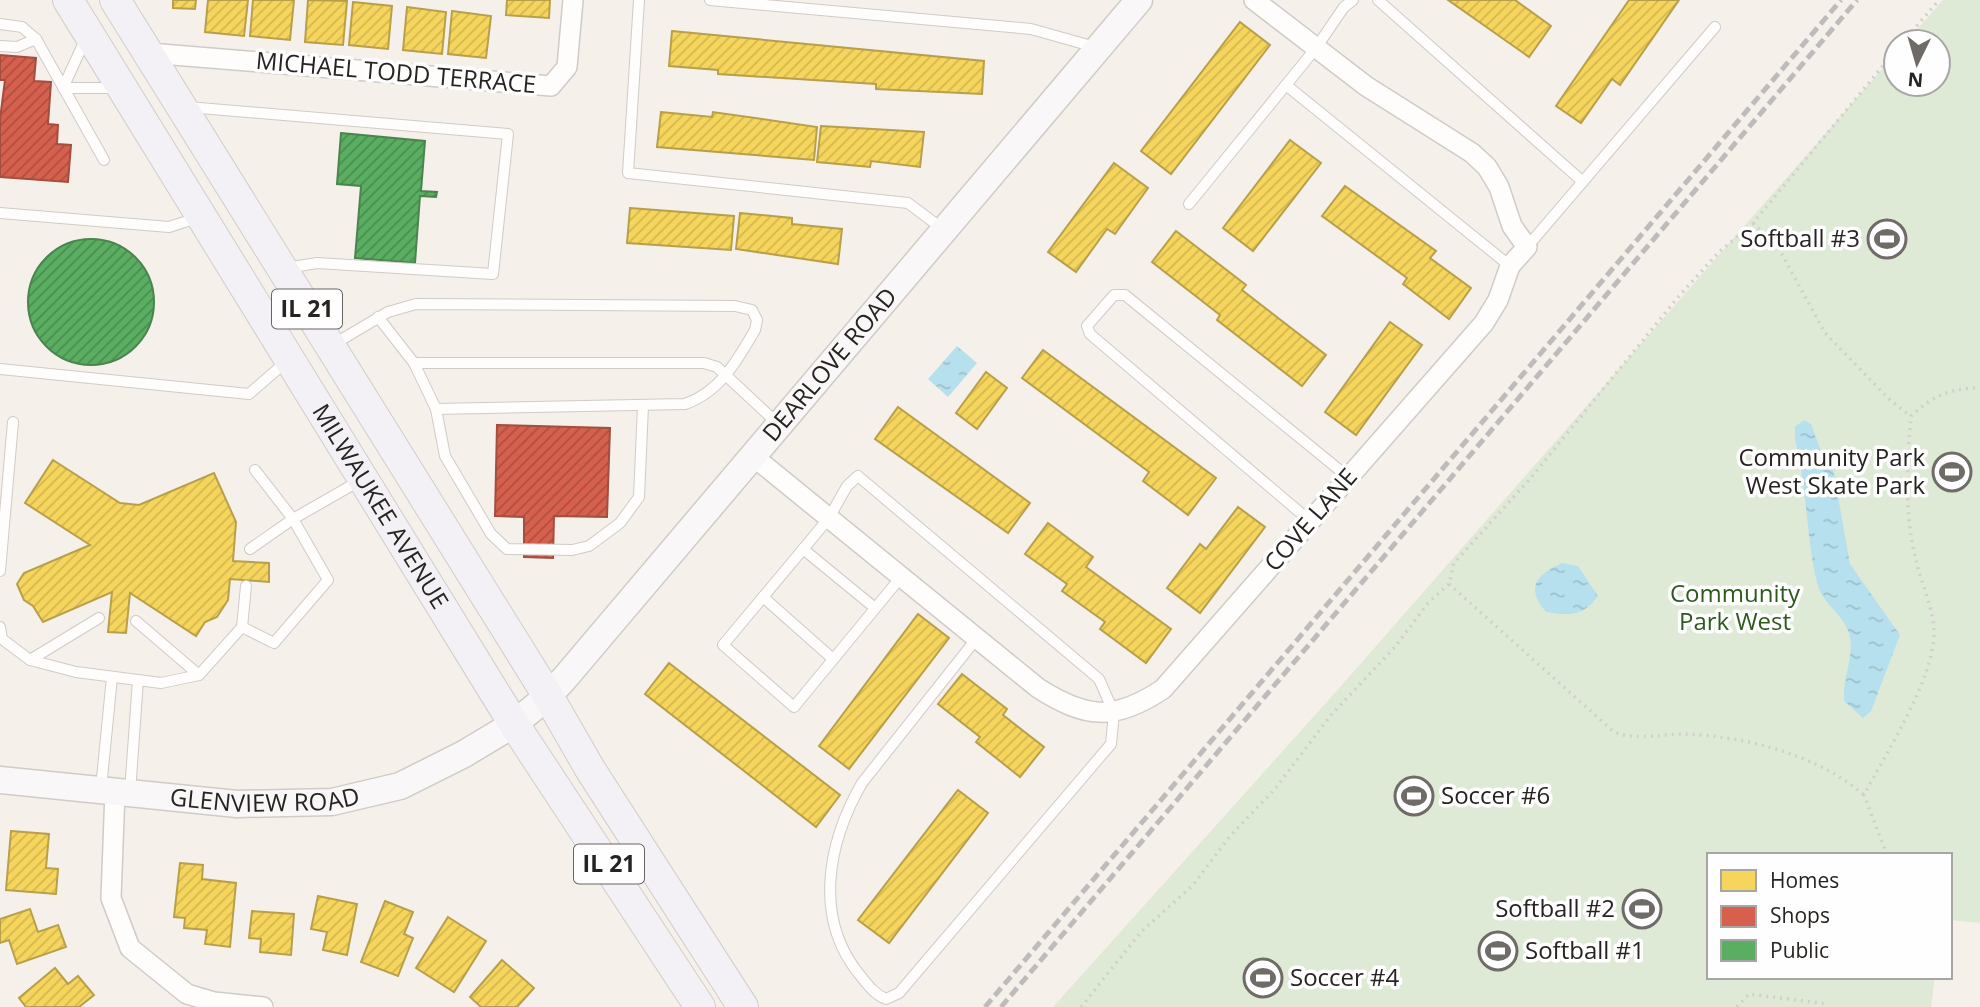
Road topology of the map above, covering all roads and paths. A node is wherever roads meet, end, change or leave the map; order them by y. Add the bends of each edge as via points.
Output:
1 (68, 0) edge
2 (115, 0) edge
3 (573, 0) edge
4 (639, 0) edge
5 (710, 0) edge
6 (1139, 0) edge
7 (1254, 0) edge
8 (1353, 0) edge
9 (1378, 0) edge
10 (1939, 0) edge
11 (0, 24) edge
12 (1715, 27) dead end
13 (1915, 28) edge
14 (88, 33) junction
15 (36, 39) junction
16 (0, 46) edge
17 (1098, 48) junction
18 (1316, 48) junction
19 (149, 53) junction
20 (1882, 67) edge
21 (1286, 85) junction
22 (64, 88) junction
23 (122, 88) junction
24 (182, 107) junction
25 (104, 160) dead end
26 (1583, 182) junction
27 (1189, 204) dead end
28 (0, 213) edge
29 (202, 216) junction
30 (1753, 223) junction
31 (945, 230) junction
32 (1527, 247) junction
33 (1510, 266) junction
34 (282, 268) junction
35 (378, 317) junction
36 (330, 347) junction
37 (290, 358) junction
38 (414, 363) junction
39 (0, 369) edge
40 (726, 375) junction
41 (1980, 388) edge
42 (643, 406) junction
43 (436, 409) junction
44 (1911, 416) junction
45 (13, 422) dead end
46 (780, 426) junction
47 (754, 457) junction
48 (256, 470) dead end
49 (1348, 477) junction
50 (365, 478) junction
51 (830, 518) junction
52 (293, 519) junction
53 (1310, 522) junction
54 (250, 549) dead end
55 (803, 549) junction
56 (0, 571) edge
57 (901, 577) junction
58 (1449, 584) junction
59 (246, 586) dead end
60 (763, 597) junction
61 (875, 608) junction
62 (99, 618) dead end
63 (136, 621) dead end
64 (0, 626) edge
65 (242, 627) junction
66 (977, 638) junction
67 (833, 659) junction
68 (30, 660) junction
69 (200, 675) junction
70 (112, 677) junction
71 (138, 680) junction
72 (548, 696) junction
73 (1114, 713) junction
74 (514, 724) junction
75 (0, 780) edge
76 (115, 791) junction
77 (1864, 795) junction
78 (1887, 853) edge
79 (1828, 1004) dead end
80 (263, 1007) edge
81 (700, 1007) edge
82 (743, 1007) edge
83 (1081, 1007) edge
84 (1737, 1007) edge

1 - 14 main road, MILWAUKEE AVENUE / IL 21
2 - 19 main road, MILWAUKEE AVENUE / IL 21
3 - 19 street, MICHAEL TODD TERRACE via 567,67 551,86
4 - 31 lane via 628,173 908,204
5 - 17 lane via 1031,29
6 - 17 main road, DEARLOVE ROAD
7 - 18 street
8 - 18 lane
9 - 26 lane
10 - 13 path
11 - 15 lane via 22,26
12 - 26 lane
14 - 22 lane
14 - 23 main road, MILWAUKEE AVENUE / IL 21
15 - 16 lane via 17,47
15 - 22 lane
17 - 31 main road, DEARLOVE ROAD
18 - 21 lane
18 - 32 street via 1480,160 1499,187 1512,226
19 - 24 main road, MILWAUKEE AVENUE / IL 21
20 - 30 path
21 - 27 lane
21 - 33 lane
22 - 23 lane
22 - 25 lane
23 - 29 main road, MILWAUKEE AVENUE / IL 21
24 - 34 main road, MILWAUKEE AVENUE / IL 21
24 - 34 lane via 508,134 493,274 317,262
26 - 32 lane
28 - 29 lane via 169,228
29 - 37 main road, MILWAUKEE AVENUE / IL 21
30 - 44 path via 1779,249 1825,333
30 - 58 path via 1679,296 1529,480 1454,563
31 - 46 main road, DEARLOVE ROAD
32 - 33 street, COVE LANE
33 - 49 street, COVE LANE via 1484,323
34 - 36 main road, MILWAUKEE AVENUE / IL 21
35 - 36 lane
35 - 38 lane
35 - 40 lane via 416,304 747,307 757,320 755,330
36 - 72 main road, MILWAUKEE AVENUE / IL 21
37 - 39 lane via 249,394
37 - 50 main road, MILWAUKEE AVENUE / IL 21
38 - 40 lane via 683,362 704,363
38 - 43 lane
40 - 42 lane via 713,390 692,401
40 - 46 lane
41 - 44 path via 1947,391
42 - 43 lane
42 - 43 lane via 635,506 601,539 572,550 507,549 495,539 445,456
44 - 77 path via 1910,530 1934,632 1931,654 1910,708
45 - 56 lane
46 - 47 main road, DEARLOVE ROAD
47 - 51 street, COVE LANE
47 - 72 main road, DEARLOVE ROAD
48 - 52 lane
49 - 53 street, COVE LANE
49 - 53 lane via 1125,295 1114,295 1087,326 1090,334
50 - 52 lane
50 - 74 main road, MILWAUKEE AVENUE / IL 21
51 - 55 lane
51 - 57 street, COVE LANE
51 - 73 lane via 847,486 859,476 1099,679
52 - 54 lane
52 - 65 lane via 328,579 274,643
53 - 73 street, COVE LANE via 1163,690
55 - 60 lane
55 - 61 lane
57 - 61 lane
57 - 66 street, COVE LANE
58 - 77 path via 1614,732 1628,738 1697,735 1760,745 1844,777
58 - 83 path via 1331,715 1193,885 1141,932
59 - 65 lane
60 - 67 lane
60 - 67 lane via 723,645 794,707
61 - 67 lane
62 - 68 lane
63 - 69 lane
64 - 68 lane via 2,639
65 - 69 lane
66 - 73 street, COVE LANE via 1062,704 1081,711
66 - 73 lane via 862,783 835,844 830,887 835,931 850,963 880,996 892,999 899,993 1111,744
68 - 70 lane
69 - 71 lane via 160,682
70 - 71 lane
70 - 76 lane
71 - 76 lane
72 - 74 main road, DEARLOVE ROAD
72 - 82 main road, MILWAUKEE AVENUE / IL 21
74 - 76 main road, GLENVIEW ROAD via 400,786 332,802 237,804
74 - 81 main road, MILWAUKEE AVENUE / IL 21
75 - 76 main road, GLENVIEW ROAD
76 - 80 street via 111,898 130,948 187,994
77 - 78 path
79 - 84 path via 1749,994

